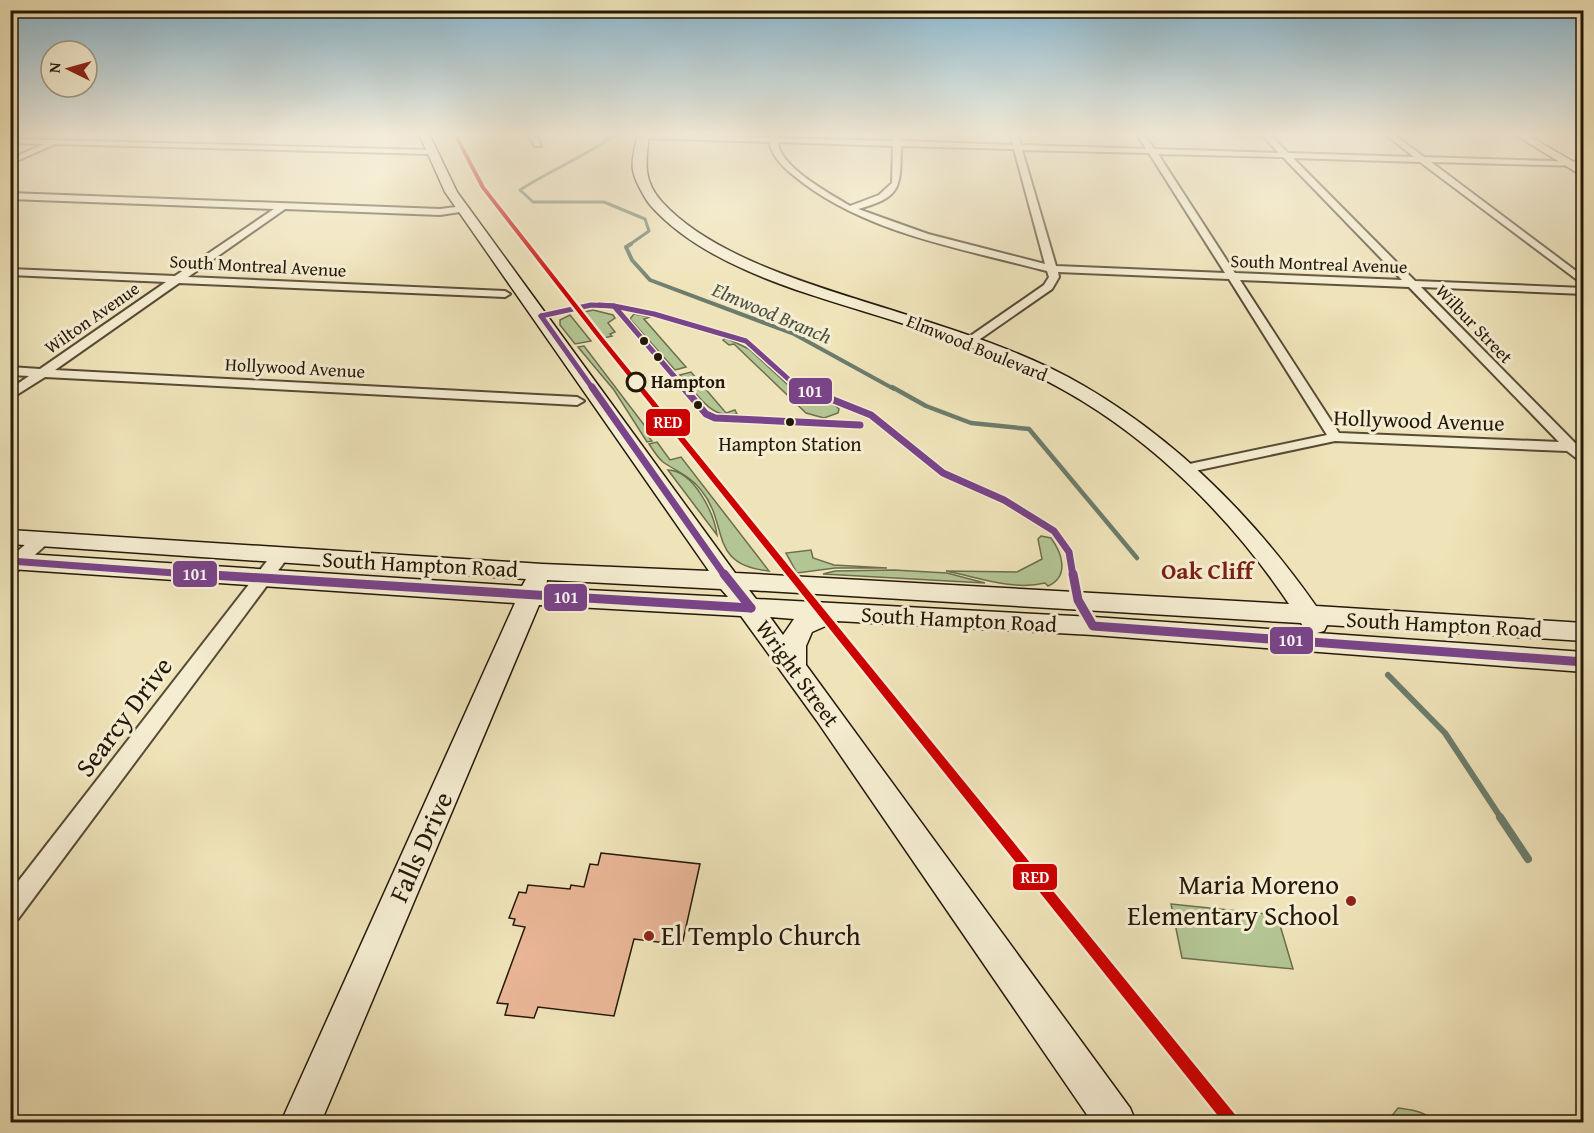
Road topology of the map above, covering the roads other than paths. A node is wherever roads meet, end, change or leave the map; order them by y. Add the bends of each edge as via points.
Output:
1 (448, 187) edge
2 (646, 187) edge
3 (813, 187) edge
4 (894, 187) edge
5 (1029, 187) edge
6 (1176, 187) edge
7 (1317, 187) edge
8 (1459, 187) edge
9 (10, 196) edge
10 (282, 207) junction
11 (465, 209) junction
12 (849, 209) junction
13 (1053, 269) junction
14 (10, 272) edge
15 (1233, 278) junction
16 (177, 279) junction
17 (1584, 282) edge
18 (1412, 284) junction
19 (1584, 291) edge
20 (505, 294) dead end
21 (970, 342) junction
22 (10, 370) edge
23 (43, 372) junction
24 (10, 395) edge
25 (577, 401) dead end
26 (1335, 436) junction
27 (1577, 447) edge
28 (1584, 460) edge
29 (1185, 469) junction
30 (10, 537) edge
31 (43, 538) junction
32 (280, 556) junction
33 (13, 563) edge
34 (263, 578) junction
35 (728, 580) junction
36 (536, 584) junction
37 (1078, 600) junction
38 (1104, 602) junction
39 (751, 608) junction
40 (840, 613) junction
41 (1310, 616) junction
42 (1093, 626) junction
43 (1476, 626) junction
44 (1584, 632) edge
45 (1327, 642) junction
46 (1496, 656) junction
47 (1584, 662) edge
48 (794, 667) junction
49 (10, 911) edge
50 (301, 1122) edge
51 (1116, 1122) edge

1 - 11 street, Wright Street
2 - 21 street, Elmwood Boulevard via 662,209 708,244 786,281
3 - 12 street, South Montreal Avenue
4 - 12 street via 871,202
5 - 13 street
6 - 15 street
7 - 18 street, Wilbur Street
8 - 17 street
9 - 10 street
10 - 11 street via 440,212
10 - 16 street, Wilton Avenue
11 - 35 street, Wright Street
12 - 13 street, South Montreal Avenue via 925,236
13 - 15 street, South Montreal Avenue
13 - 21 street via 1054,277 1048,287
14 - 16 street, South Montreal Avenue
15 - 18 street, South Montreal Avenue
15 - 26 street
16 - 20 street, South Montreal Avenue
16 - 23 street, Wilton Avenue
18 - 19 street, South Montreal Avenue
18 - 27 street, Wilbur Street
21 - 29 street, Elmwood Boulevard via 1088,396
22 - 23 street, Hollywood Avenue
23 - 24 street, Wilton Avenue
23 - 25 street, Hollywood Avenue
26 - 27 street, Hollywood Avenue
26 - 29 street, Hollywood Avenue
27 - 28 street, Wilbur Street
29 - 41 street, Elmwood Boulevard via 1236,518
30 - 31 street, South Hampton Road
31 - 32 street, South Hampton Road
31 - 33 street
32 - 34 street, Searcy Drive
32 - 36 street, South Hampton Road
33 - 34 street, South Hampton Road
34 - 36 street, South Hampton Road
34 - 49 street, Searcy Drive
35 - 36 street, South Hampton Road
35 - 37 street, South Hampton Road
35 - 39 street, Wright Street
36 - 39 street, South Hampton Road
36 - 50 street, Falls Drive
37 - 38 street, South Hampton Road
37 - 42 street
38 - 41 street, South Hampton Road
38 - 42 street
39 - 40 street, South Hampton Road
39 - 48 street, Wright Street
40 - 42 street, South Hampton Road
40 - 48 street via 814,618 796,632 792,642
41 - 43 street, South Hampton Road
41 - 45 street, Elmwood Boulevard
42 - 45 street, South Hampton Road
43 - 44 street, South Hampton Road
43 - 46 street
45 - 46 street, South Hampton Road
46 - 47 street, South Hampton Road
48 - 51 street, Wright Street

